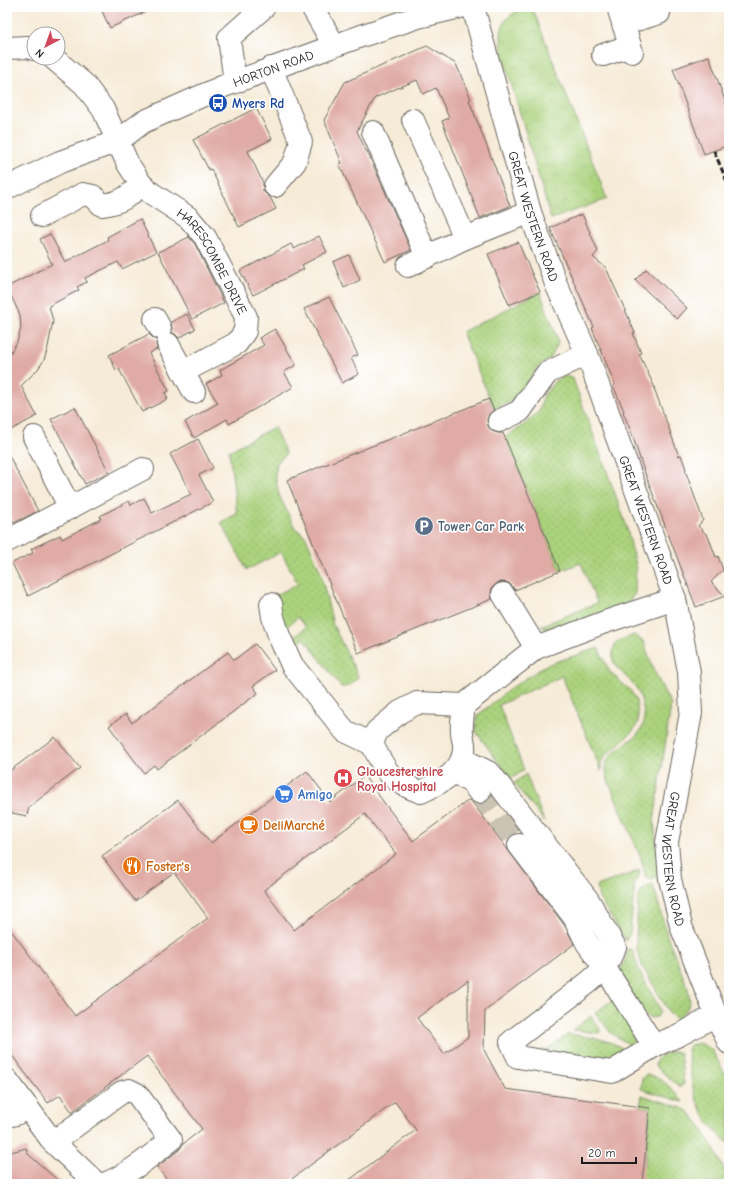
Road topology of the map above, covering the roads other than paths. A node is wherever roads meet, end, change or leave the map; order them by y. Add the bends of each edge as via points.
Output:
1 (264, 7) edge
2 (312, 7) edge
3 (460, 7) edge
4 (473, 7) edge
5 (659, 13) dead end
6 (620, 16) edge
7 (334, 45) junction
8 (7, 48) edge
9 (26, 48) edge
10 (603, 55) dead end
11 (63, 66) edge
12 (271, 68) junction
13 (235, 82) junction
14 (412, 120) dead end
15 (373, 132) dead end
16 (118, 142) junction
17 (141, 184) junction
18 (275, 186) dead end
19 (7, 188) edge
20 (530, 212) junction
21 (42, 216) dead end
22 (465, 238) junction
23 (161, 330) dead end
24 (587, 354) junction
25 (183, 372) junction
26 (194, 392) dead end
27 (499, 421) dead end
28 (34, 437) dead end
29 (143, 469) dead end
30 (70, 508) junction
31 (7, 541) edge
32 (503, 594) dead end
33 (675, 599) junction
34 (271, 604) dead end
35 (536, 648) junction
36 (464, 705) junction
37 (372, 744) junction
38 (459, 765) junction
39 (479, 792) tunnel mouth
40 (519, 844) tunnel mouth
41 (605, 968) junction
42 (716, 1015) junction
43 (729, 1043) edge
44 (654, 1046) junction
45 (7, 1080) edge
46 (27, 1107) junction
47 (7, 1116) edge
48 (53, 1142) junction
49 (98, 1184) edge
50 (104, 1184) edge

1 - 13 street via 229,38
2 - 7 street
3 - 7 street, HORTON ROAD via 418,17
4 - 20 street, GREAT WESTERN ROAD
5 - 6 street
6 - 10 street via 631,49
7 - 12 street, HORTON ROAD
8 - 9 street
11 - 16 street, HARESCOMBE DRIVE via 84,84 102,108
12 - 13 street, HORTON ROAD
12 - 18 street via 301,142 295,162
13 - 16 street, HORTON ROAD via 143,122
14 - 22 street
15 - 22 street via 417,262
16 - 17 street, HARESCOMBE DRIVE
16 - 19 street, HORTON ROAD via 60,162
17 - 21 street via 130,195 114,203 102,205 93,196 83,194
17 - 25 street, HARESCOMBE DRIVE via 189,218 205,237 246,317 245,330 237,343
20 - 22 street
20 - 24 street, GREAT WESTERN ROAD via 556,284
23 - 25 street
24 - 27 street via 547,373 520,410
24 - 33 street, GREAT WESTERN ROAD
25 - 26 street
28 - 30 street
29 - 30 street
30 - 31 street
32 - 35 street
33 - 35 street
33 - 42 street, GREAT WESTERN ROAD via 689,672 691,713 667,842 670,879 681,926
34 - 37 street via 279,636 292,665 345,732
35 - 36 street
36 - 37 street via 417,703 400,712 377,731
36 - 38 street via 462,734 465,746
37 - 38 street via 392,778 408,788 421,792 441,783
38 - 39 street
38 - 41 street via 490,773 588,900 615,947
40 - 41 street via 574,917 587,943
41 - 44 street
41 - 44 street via 511,1042 518,1058 612,1072
42 - 43 street, GREAT WESTERN ROAD
42 - 44 street via 679,1036
45 - 46 street
46 - 47 street
46 - 48 street
48 - 49 street
48 - 50 street via 122,1092 129,1090 137,1094 171,1140 146,1161

